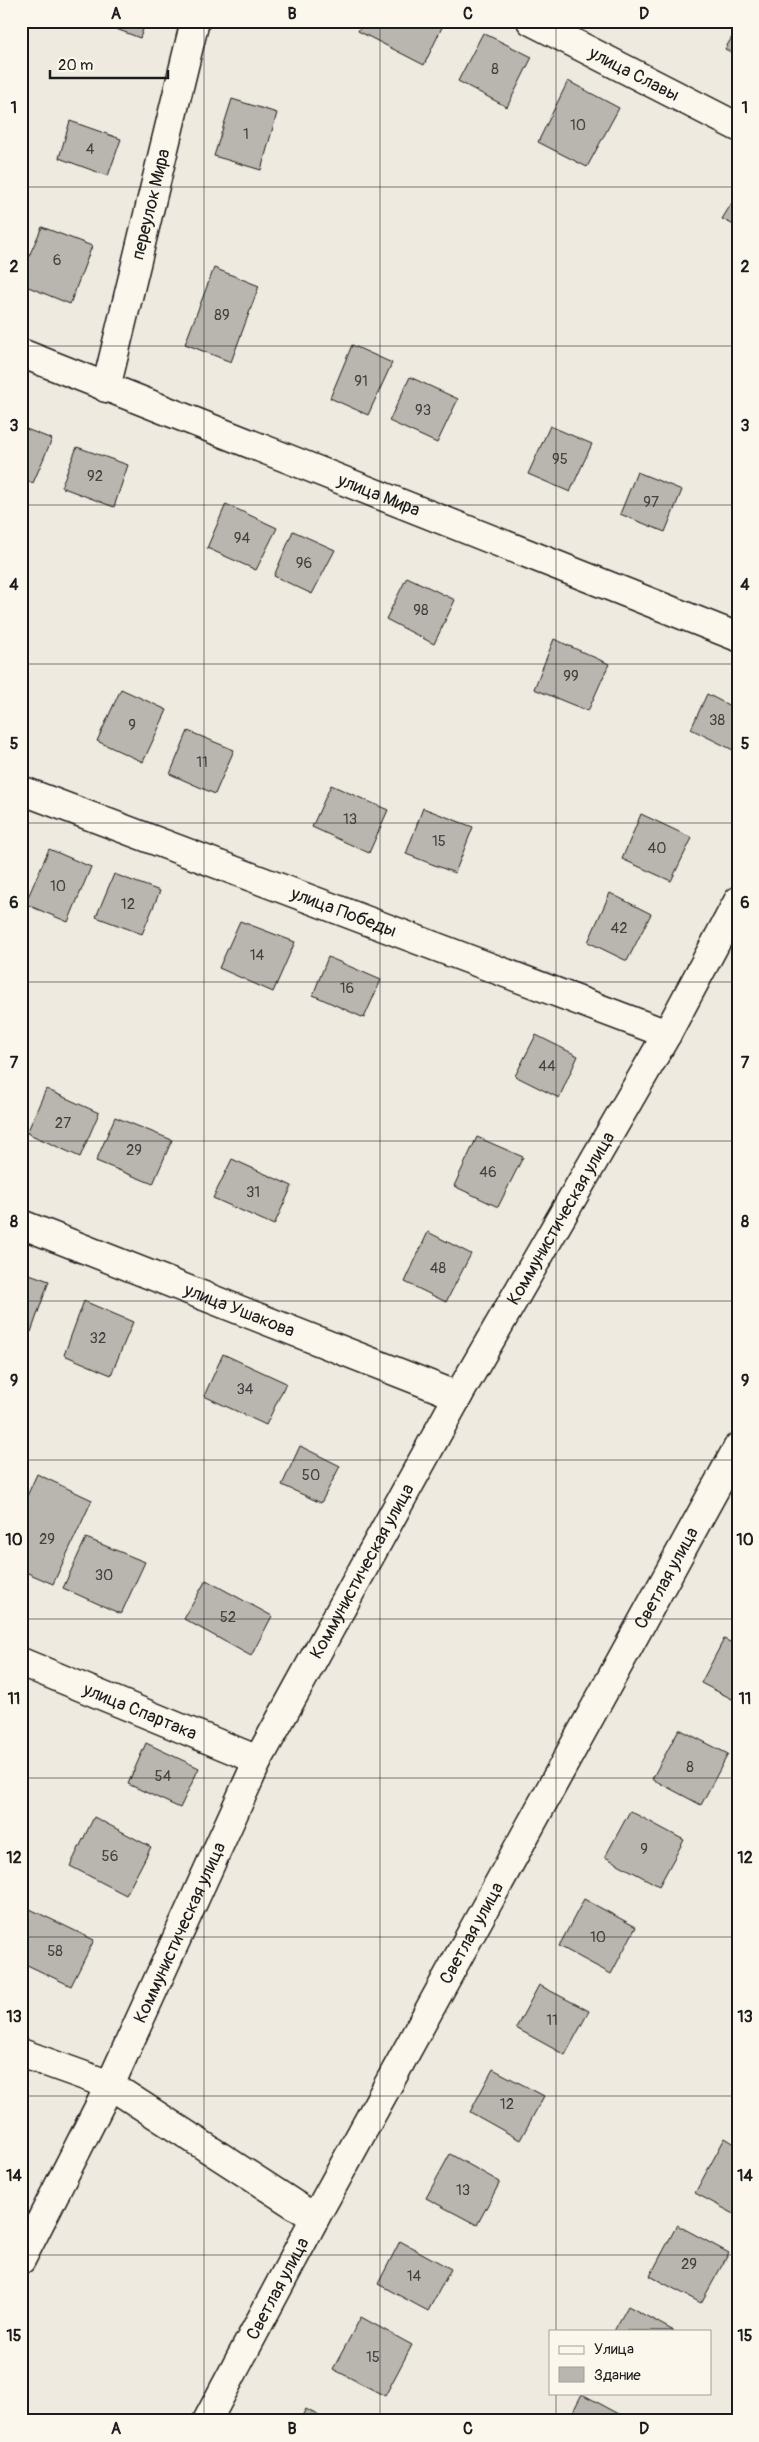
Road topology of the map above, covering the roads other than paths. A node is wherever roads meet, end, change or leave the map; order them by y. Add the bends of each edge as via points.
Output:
1 (194, 21) edge
2 (531, 21) edge
3 (738, 127) edge
4 (21, 353) edge
5 (106, 388) junction
6 (738, 637) edge
7 (21, 790) edge
8 (738, 901) edge
9 (667, 1034) junction
10 (21, 1224) edge
11 (458, 1396) junction
12 (738, 1447) edge
13 (21, 1662) edge
14 (258, 1760) junction
15 (21, 2053) edge
16 (110, 2084) junction
17 (315, 2218) junction
18 (21, 2260) edge
19 (207, 2421) edge

1 - 5 street, переулок Мира
2 - 3 street, улица Славы
4 - 5 street, улица Мира
5 - 6 street, улица Мира
7 - 9 street, улица Победы
8 - 9 street, Коммунистическая улица
9 - 11 street, Коммунистическая улица
10 - 11 street, улица Ушакова
11 - 14 street, Коммунистическая улица
12 - 17 street, Светлая улица
13 - 14 street, улица Спартака
14 - 16 street, Коммунистическая улица
15 - 16 street
16 - 17 street
16 - 18 street, Коммунистическая улица
17 - 19 street, Светлая улица

